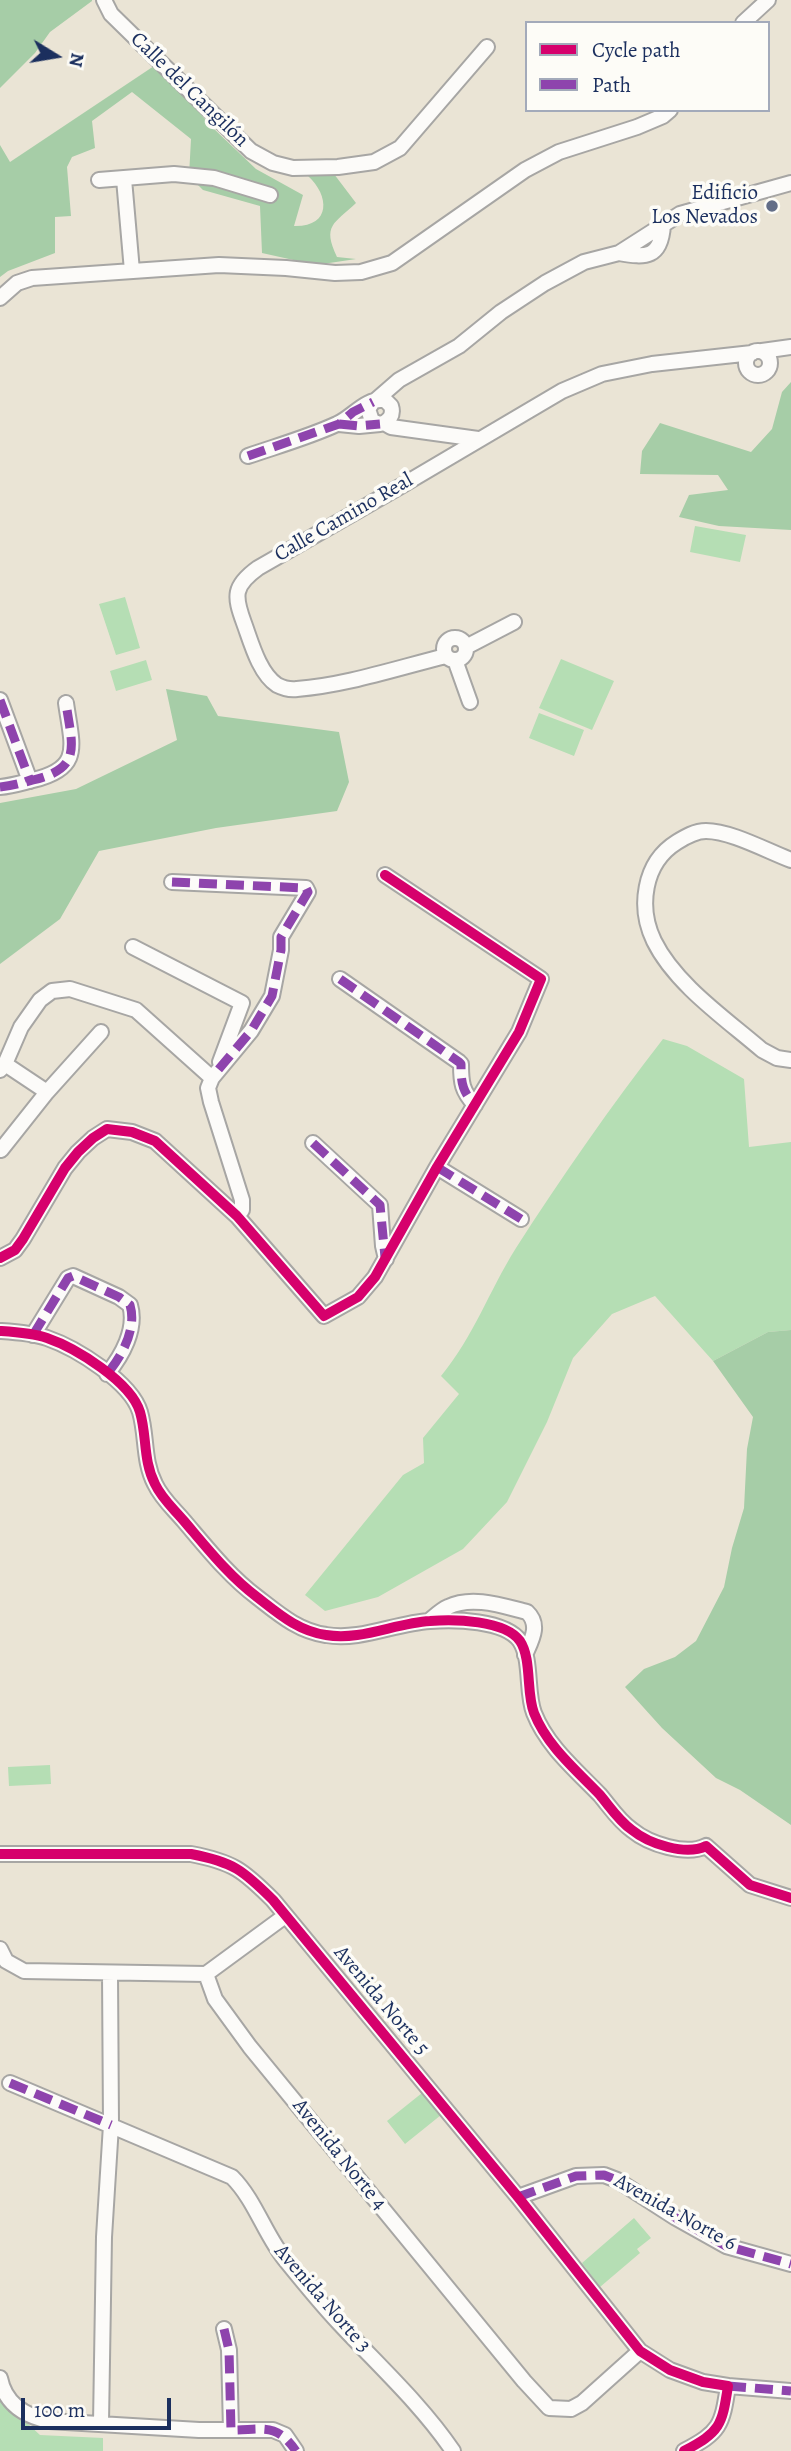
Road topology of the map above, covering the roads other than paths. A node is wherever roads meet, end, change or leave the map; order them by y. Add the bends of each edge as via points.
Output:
1 (104, 0) edge
2 (768, 0) edge
3 (745, 21) edge
4 (486, 47) dead end
5 (668, 112) edge
6 (124, 178) junction
7 (99, 180) dead end
8 (791, 183) edge
9 (270, 195) dead end
10 (132, 271) junction
11 (0, 299) edge
12 (791, 349) edge
13 (757, 352) junction
14 (714, 358) junction
15 (761, 372) junction
16 (399, 380) junction
17 (374, 401) junction
18 (392, 408) junction
19 (356, 419) junction
20 (382, 424) junction
21 (409, 429) junction
22 (478, 439) junction
23 (248, 456) dead end
24 (514, 622) dead end
25 (450, 658) junction
26 (0, 700) edge
27 (470, 702) dead end
28 (66, 704) dead end
29 (30, 781) junction
30 (0, 787) edge
31 (791, 860) edge
32 (385, 875) dead end
33 (172, 882) dead end
34 (133, 947) dead end
35 (340, 979) dead end
36 (101, 1032) dead end
37 (791, 1060) edge
38 (3, 1067) edge
39 (215, 1074) junction
40 (47, 1092) junction
41 (475, 1105) junction
42 (313, 1143) dead end
43 (1, 1150) edge
44 (437, 1167) junction
45 (237, 1216) junction
46 (521, 1219) dead end
47 (0, 1258) edge
48 (386, 1259) junction
49 (0, 1331) edge
50 (33, 1335) junction
51 (107, 1374) junction
52 (429, 1620) junction
53 (525, 1655) junction
54 (0, 1854) edge
55 (791, 1898) edge
56 (285, 1916) junction
57 (0, 1950) edge
58 (110, 1973) junction
59 (206, 1974) junction
60 (9, 2082) dead end
61 (111, 2124) junction
62 (518, 2197) junction
63 (791, 2263) edge
64 (224, 2329) dead end
65 (640, 2351) junction
66 (0, 2378) edge
67 (728, 2386) junction
68 (791, 2391) edge
69 (101, 2423) junction
70 (231, 2430) junction
71 (296, 2451) edge
72 (453, 2451) edge
73 (684, 2451) edge

1 - 4 street, Calle del Cangilón via 111,14 251,151 293,167 374,162 400,148
2 - 3 street
5 - 10 street via 559,152 525,170 391,263 361,272 219,265
6 - 7 street
6 - 9 street via 174,174 214,178
6 - 10 street
8 - 16 street via 689,211 619,253 584,262 501,312 459,346
10 - 11 street via 32,278
12 - 13 street, Calle Camino Real
12 - 15 street, Calle Camino Real
13 - 14 street, Calle Camino Real
13 - 15 street via 770,359
13 - 15 street via 746,362 747,367
14 - 15 street, Calle Camino Real
14 - 22 street, Calle Camino Real via 602,374 562,391
16 - 17 street
16 - 18 street
17 - 18 street via 385,400
17 - 19 street
17 - 20 street via 369,417
18 - 20 street via 390,418
18 - 21 street
19 - 20 street
19 - 23 street
20 - 21 street
21 - 22 street
22 - 25 street, Calle Camino Real via 258,568 238,587 237,600 254,650 267,676 283,688 295,690
24 - 25 street, Calle Camino Real via 466,647 458,638 451,639 445,644
25 - 27 street
26 - 29 street
28 - 29 street via 72,746 69,761 61,770
29 - 30 street
31 - 37 street via 721,833 703,830 687,835 656,863 646,885 644,914 655,943 682,981 762,1050
32 - 41 street via 541,979 519,1031
33 - 39 street via 306,888 308,892 281,937 272,996
34 - 39 street via 242,1003
35 - 41 street via 459,1062 461,1086
36 - 40 street
38 - 39 street via 21,1027 40,1000 52,990 71,989 136,1010
38 - 40 street
39 - 45 street via 208,1088 242,1200
40 - 43 street
41 - 44 street
42 - 48 street via 380,1205
44 - 46 street
44 - 48 street
45 - 47 street via 155,1141 107,1129 78,1152 15,1250
45 - 48 street via 324,1316 358,1297
49 - 50 street
50 - 51 street via 70,1347
50 - 51 street via 68,1278 73,1276 119,1297 130,1305 131,1325
51 - 52 street via 132,1397 140,1412 148,1470 169,1506 245,1588 284,1618 326,1635 354,1635
52 - 53 street via 488,1624 511,1632
52 - 53 street via 448,1606 466,1603 485,1602 527,1612 534,1635
53 - 55 street via 533,1710 544,1734 620,1820 645,1838 663,1844 699,1850 706,1846 750,1885
54 - 56 street, Avenida Norte 5 via 171,1853 216,1859 246,1873
56 - 59 street
56 - 62 street, Avenida Norte 5
57 - 58 street via 6,1961 24,1970
58 - 59 street
58 - 61 street
59 - 65 street, Avenida Norte 4 via 215,1999 250,2048 549,2408 571,2409 582,2403
60 - 61 street, Avenida Norte 3
61 - 69 street
61 - 72 street, Avenida Norte 3 via 232,2177 275,2247
62 - 63 street, Avenida Norte 6 via 576,2176 604,2175 726,2246
62 - 65 street, Avenida Norte 5
64 - 70 street via 229,2350
65 - 67 street via 680,2374
66 - 69 street via 4,2394 31,2417
67 - 68 street
67 - 73 street via 720,2425
69 - 70 street
70 - 71 street via 273,2430 285,2435

